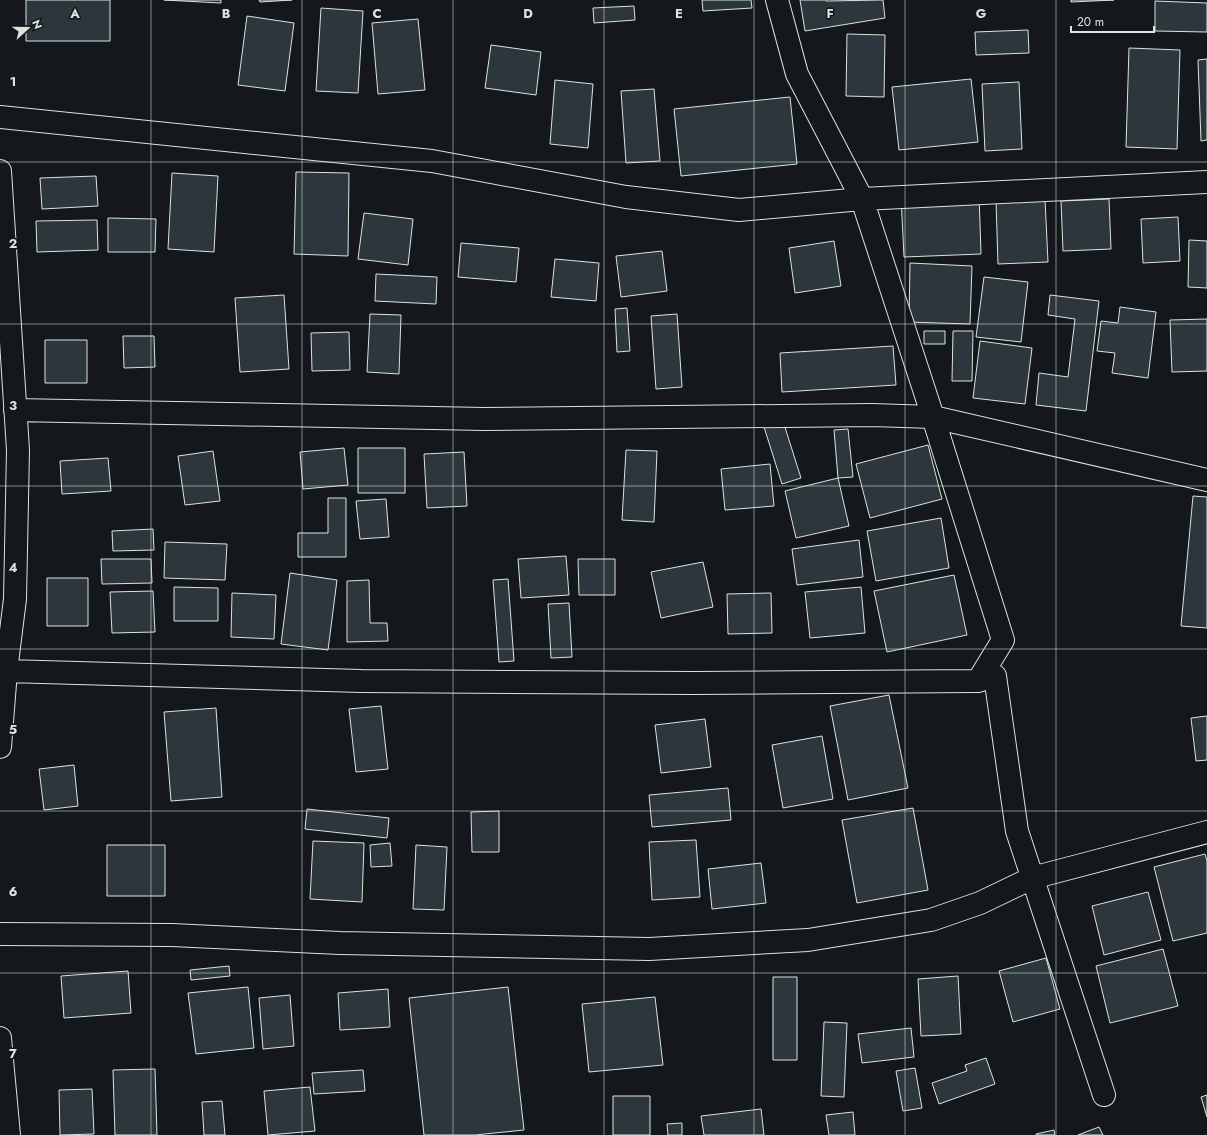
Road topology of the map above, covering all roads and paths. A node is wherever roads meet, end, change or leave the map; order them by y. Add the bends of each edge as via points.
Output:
1 (777, 0) edge
2 (0, 118) edge
3 (0, 170) edge
4 (1207, 182) edge
5 (862, 199) junction
6 (15, 410) junction
7 (933, 417) junction
8 (1207, 480) edge
9 (8, 531) edge
10 (6, 672) junction
11 (978, 681) junction
12 (0, 747) edge
13 (1207, 832) edge
14 (1032, 878) junction
15 (0, 934) edge
16 (0, 1038) edge
17 (1104, 1095) dead end
18 (9, 1135) edge

1 - 5 street via 797,74
2 - 5 street via 432,161 626,197 739,210
3 - 6 street
4 - 5 street
5 - 7 street
6 - 7 street via 484,419 872,415
6 - 9 street via 18,450
7 - 8 street
7 - 11 street via 1002,640
9 - 10 street via 15,599
10 - 11 street via 369,681
10 - 12 street
11 - 14 street via 995,676 1017,831
13 - 14 street
14 - 15 street via 980,903 931,920 808,940 649,950 340,944 172,935
14 - 17 street
16 - 18 street

